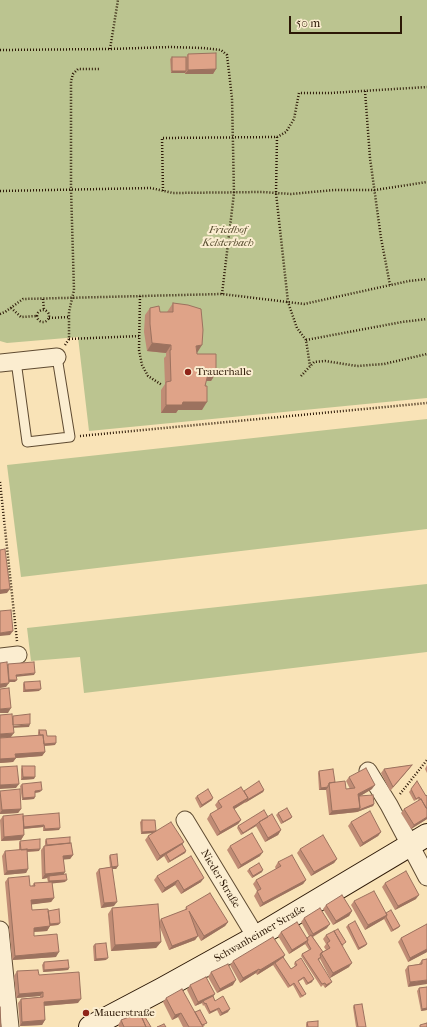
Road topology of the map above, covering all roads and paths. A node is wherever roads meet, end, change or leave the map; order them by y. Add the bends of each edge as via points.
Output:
1 (118, 0) edge
2 (110, 49) junction
3 (0, 50) edge
4 (99, 69) dead end
5 (427, 87) edge
6 (365, 90) junction
7 (232, 138) junction
8 (277, 138) junction
9 (427, 182) edge
10 (71, 190) junction
11 (375, 190) junction
12 (0, 191) edge
13 (163, 191) junction
14 (234, 192) junction
15 (276, 193) junction
16 (427, 279) edge
17 (390, 285) junction
18 (222, 294) junction
19 (140, 296) junction
20 (71, 298) junction
21 (43, 299) junction
22 (288, 302) junction
23 (11, 308) junction
24 (44, 310) junction
25 (0, 314) edge
26 (37, 316) junction
27 (49, 318) junction
28 (69, 318) junction
29 (427, 319) edge
30 (139, 336) junction
31 (306, 340) junction
32 (427, 354) edge
33 (57, 357) joint
34 (8, 362) edge
35 (310, 366) junction
36 (301, 376) dead end
37 (162, 385) dead end
38 (427, 403) edge
39 (70, 437) junction
40 (0, 482) edge
41 (18, 655) joint
42 (0, 656) edge
43 (427, 760) edge
44 (368, 771) edge
45 (389, 804) junction
46 (185, 820) dead end
47 (419, 840) edge
48 (427, 877) edge
49 (0, 930) edge
50 (256, 937) junction
51 (10, 1027) edge
52 (90, 1027) edge

1 - 2 path
2 - 3 path
2 - 7 path via 203,48 221,50 228,55
4 - 10 path via 78,69 71,81
5 - 6 path
6 - 8 path via 299,92 294,119 286,132
6 - 11 path
7 - 8 path
7 - 13 path via 162,138
7 - 14 path
8 - 15 path
9 - 11 path
10 - 12 path
10 - 13 path via 151,188
10 - 20 path via 74,290
11 - 15 path
11 - 17 path via 380,238
13 - 14 path
14 - 15 path
14 - 18 path
15 - 22 path
16 - 17 path
17 - 22 path via 304,304
18 - 19 path
18 - 22 path
19 - 20 path
19 - 30 path
20 - 21 path
20 - 28 path
21 - 23 path via 23,299
21 - 24 path
22 - 31 path via 297,328
23 - 25 path
23 - 26 path via 21,317
24 - 26 path via 39,311
24 - 27 path via 48,312
26 - 27 path via 42,322
27 - 28 path
28 - 30 path via 69,339
29 - 31 path
30 - 37 path via 142,365 148,376
31 - 35 path
32 - 35 path via 384,364 357,366 325,361 314,362
33 - 34 street
33 - 39 lane
34 - 39 lane via 27,442
35 - 36 path
38 - 39 path
40 - 41 path
41 - 42 street
43 - 45 path via 398,797
44 - 45 street
45 - 47 street
46 - 50 street, Nieder Straße
47 - 48 street
47 - 50 street, Schwanheimer Straße
49 - 51 street
50 - 52 street, Schwanheimer Straße

